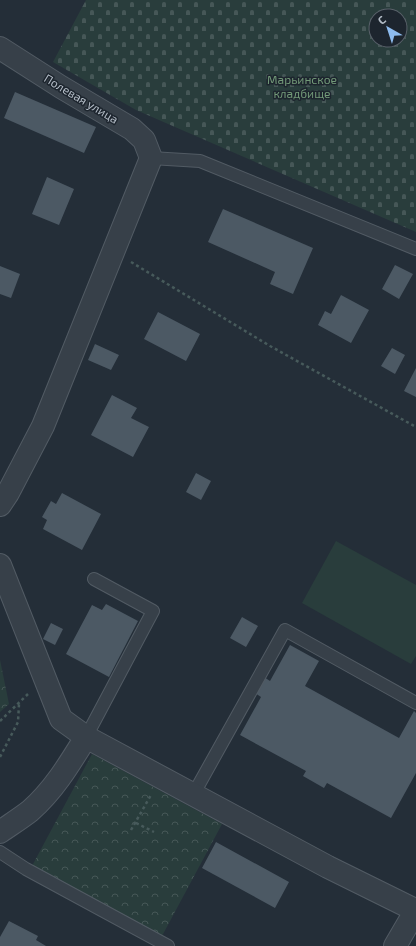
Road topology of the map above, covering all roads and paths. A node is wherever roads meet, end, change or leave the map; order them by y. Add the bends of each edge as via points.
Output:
1 (0, 48) edge
2 (151, 158) junction
3 (416, 249) edge
4 (114, 252) junction
5 (416, 427) edge
6 (0, 505) edge
7 (0, 565) edge
8 (94, 579) dead end
9 (45, 678) junction
10 (19, 703) junction
11 (416, 703) edge
12 (0, 721) edge
13 (86, 736) junction
14 (0, 757) edge
15 (160, 777) junction
16 (194, 794) junction
17 (136, 823) junction
18 (132, 830) dead end
19 (0, 832) edge
20 (154, 832) dead end
21 (0, 852) edge
22 (416, 910) edge
23 (168, 946) edge
24 (395, 946) edge

1 - 2 street, Полевая улица via 132,129 144,140
2 - 3 lane via 200,161
2 - 4 street
4 - 5 path via 270,346
4 - 6 street via 43,426
7 - 9 street
8 - 13 lane via 153,611
9 - 10 path
9 - 13 street via 61,719
10 - 12 path
10 - 14 path via 18,722
11 - 16 lane via 285,630
13 - 15 street
13 - 19 street via 51,791 30,811
15 - 16 street
15 - 17 path
16 - 22 street via 328,867
17 - 18 path
17 - 20 path
21 - 23 lane via 26,869
22 - 24 street

